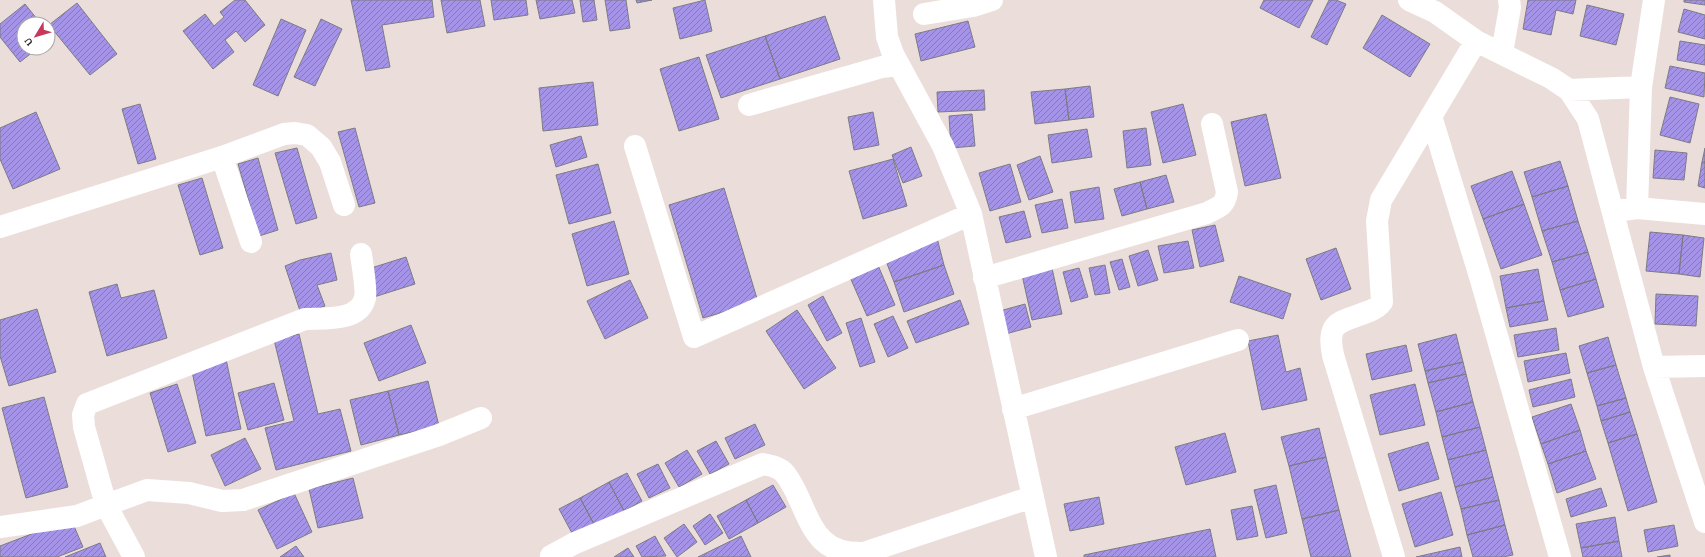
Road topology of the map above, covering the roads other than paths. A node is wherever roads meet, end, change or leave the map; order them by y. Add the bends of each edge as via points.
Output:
1 (884, 0) edge
2 (992, 0) edge
3 (1409, 0) edge
4 (1509, 0) edge
5 (1654, 0) edge
6 (924, 14) dead end
7 (1476, 41) junction
8 (1502, 52) junction
9 (898, 65) junction
10 (1641, 87) junction
11 (1569, 90) junction
12 (749, 105) dead end
13 (1431, 116) junction
14 (1212, 124) dead end
15 (635, 146) dead end
16 (222, 157) junction
17 (344, 205) dead end
18 (1637, 208) junction
19 (1614, 211) junction
20 (971, 214) junction
21 (1705, 214) edge
22 (0, 227) edge
23 (251, 242) dead end
24 (361, 254) dead end
25 (984, 278) junction
26 (1238, 340) dead end
27 (1705, 366) edge
28 (1654, 367) junction
29 (1012, 408) junction
30 (481, 418) dead end
31 (1032, 497) junction
32 (106, 505) junction
33 (1705, 522) edge
34 (0, 527) edge
35 (551, 556) dead end
36 (134, 557) edge
37 (1046, 557) edge
38 (1394, 557) edge
39 (1560, 557) edge

1 - 9 street via 887,37
2 - 6 street
3 - 7 street via 1434,12
4 - 8 street via 1510,8
5 - 10 street
7 - 8 street
7 - 13 street
8 - 11 street
9 - 12 street via 882,67
9 - 20 street via 943,146
10 - 11 street
10 - 18 street
11 - 19 street via 1588,119
13 - 38 street via 1378,209 1382,302 1376,308 1339,323 1330,335 1333,355
13 - 39 street
14 - 25 street via 1228,192 1226,202 1219,208
15 - 20 street via 694,336
16 - 17 street via 284,134 307,135 321,147 330,162
16 - 22 street
16 - 23 street
18 - 19 street
18 - 21 street
19 - 28 street
20 - 25 street
24 - 32 street via 366,297 358,310 342,317 304,319 88,404 84,415 84,427
25 - 29 street
26 - 29 street
27 - 28 street
28 - 33 street
29 - 31 street
30 - 32 street via 439,435 243,500 222,501 189,493 147,490
31 - 35 street via 864,553 849,554 832,548 819,538 782,470 763,464 574,543
31 - 37 street
32 - 34 street via 77,516
32 - 36 street

